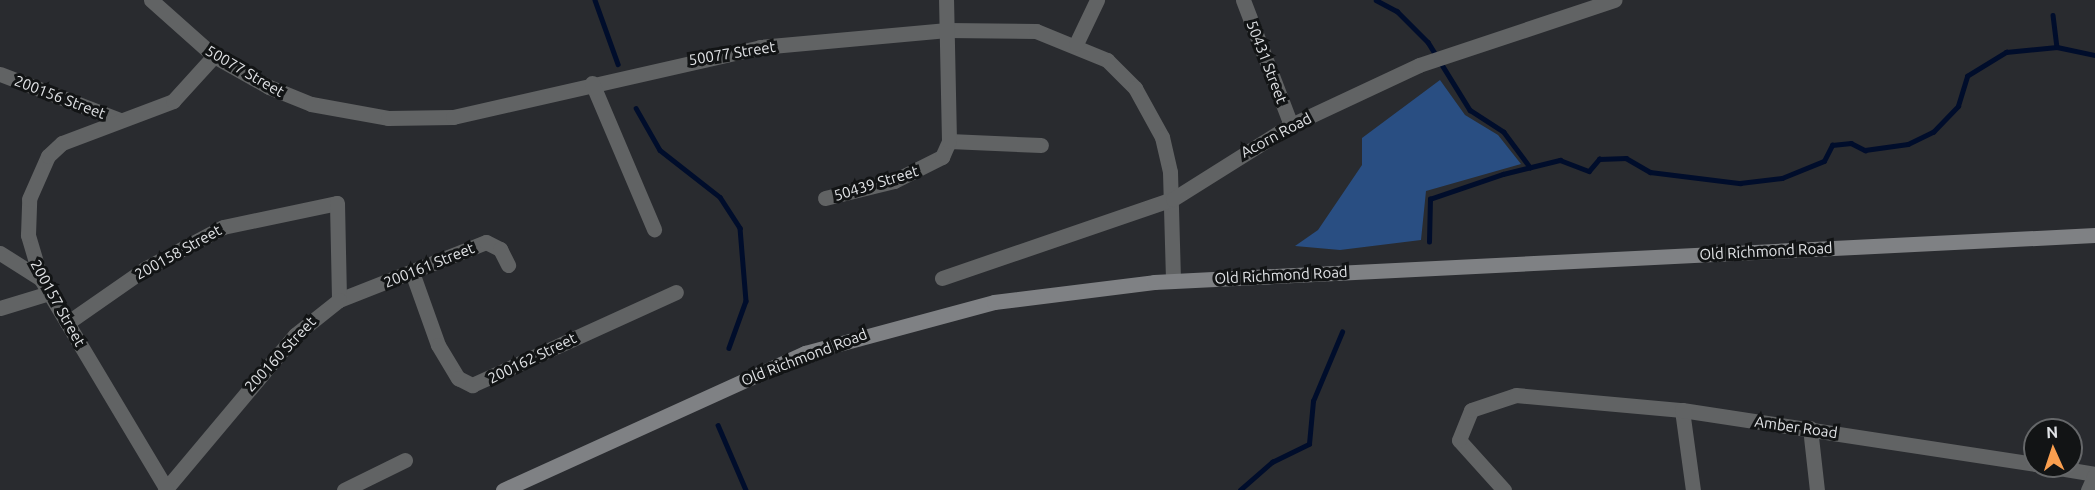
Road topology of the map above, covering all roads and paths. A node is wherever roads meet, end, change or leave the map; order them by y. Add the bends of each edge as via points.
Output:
1 (151, 0) edge
2 (946, 0) edge
3 (1097, 0) edge
4 (1243, 0) edge
5 (1614, 0) edge
6 (1560, 7) edge
7 (947, 30) junction
8 (1076, 44) junction
9 (214, 56) junction
10 (0, 74) edge
11 (592, 83) junction
12 (120, 120) junction
13 (1291, 125) junction
14 (949, 141) junction
15 (1041, 145) dead end
16 (825, 198) dead end
17 (1173, 199) junction
18 (654, 229) dead end
19 (2095, 235) edge
20 (0, 253) edge
21 (508, 265) dead end
22 (413, 275) junction
23 (942, 278) dead end
24 (41, 279) junction
25 (1173, 281) junction
26 (676, 292) dead end
27 (49, 293) junction
28 (339, 300) junction
29 (0, 308) edge
30 (67, 323) junction
31 (1682, 410) junction
32 (1810, 428) junction
33 (405, 460) dead end
34 (2023, 462) edge
35 (2095, 474) edge
36 (165, 489) edge
37 (344, 490) edge
38 (503, 490) edge
39 (1504, 490) edge
40 (1693, 490) edge
41 (1817, 490) edge
42 (2088, 490) edge

1 - 9 street, 50077 Street
2 - 7 street
3 - 8 street
4 - 13 street, 50431 Street
5 - 6 street, Acorn Road
6 - 13 street, Acorn Road via 1419,65
7 - 8 street, 50077 Street via 1036,31
7 - 11 street, 50077 Street via 760,47
7 - 14 street
8 - 17 street, 50077 Street via 1107,60 1135,88 1162,137
9 - 11 street, 50077 Street via 303,101 388,118 453,117
9 - 12 street, 200157 Street via 173,101
10 - 12 street, 200156 Street
11 - 18 street
12 - 24 street, 200157 Street via 62,143 35,178 28,236
13 - 17 street, Acorn Road
14 - 15 street
14 - 16 street, 50439 Street via 942,157 926,168
17 - 23 street, Acorn Road
17 - 25 street, 50077 Street
19 - 25 street, Old Richmond Road
20 - 24 street
21 - 22 street, 200161 Street via 500,249 486,242
22 - 26 street, 200162 Street via 438,345 458,378 472,385
22 - 28 street, 200161 Street
24 - 27 street, 200157 Street
25 - 38 street, Old Richmond Road via 994,302 872,332 745,378
27 - 29 street
27 - 30 street, 200157 Street
28 - 30 street, 200158 Street via 337,203 223,227 146,268
28 - 36 street, 200160 Street via 294,335
30 - 36 street, 200157 Street
31 - 32 street, Amber Road
31 - 39 street, Amber Road via 1556,395 1489,400 1464,416 1459,440 1464,451
31 - 40 street
32 - 34 street, Amber Road
32 - 41 street
33 - 37 street
35 - 42 street

